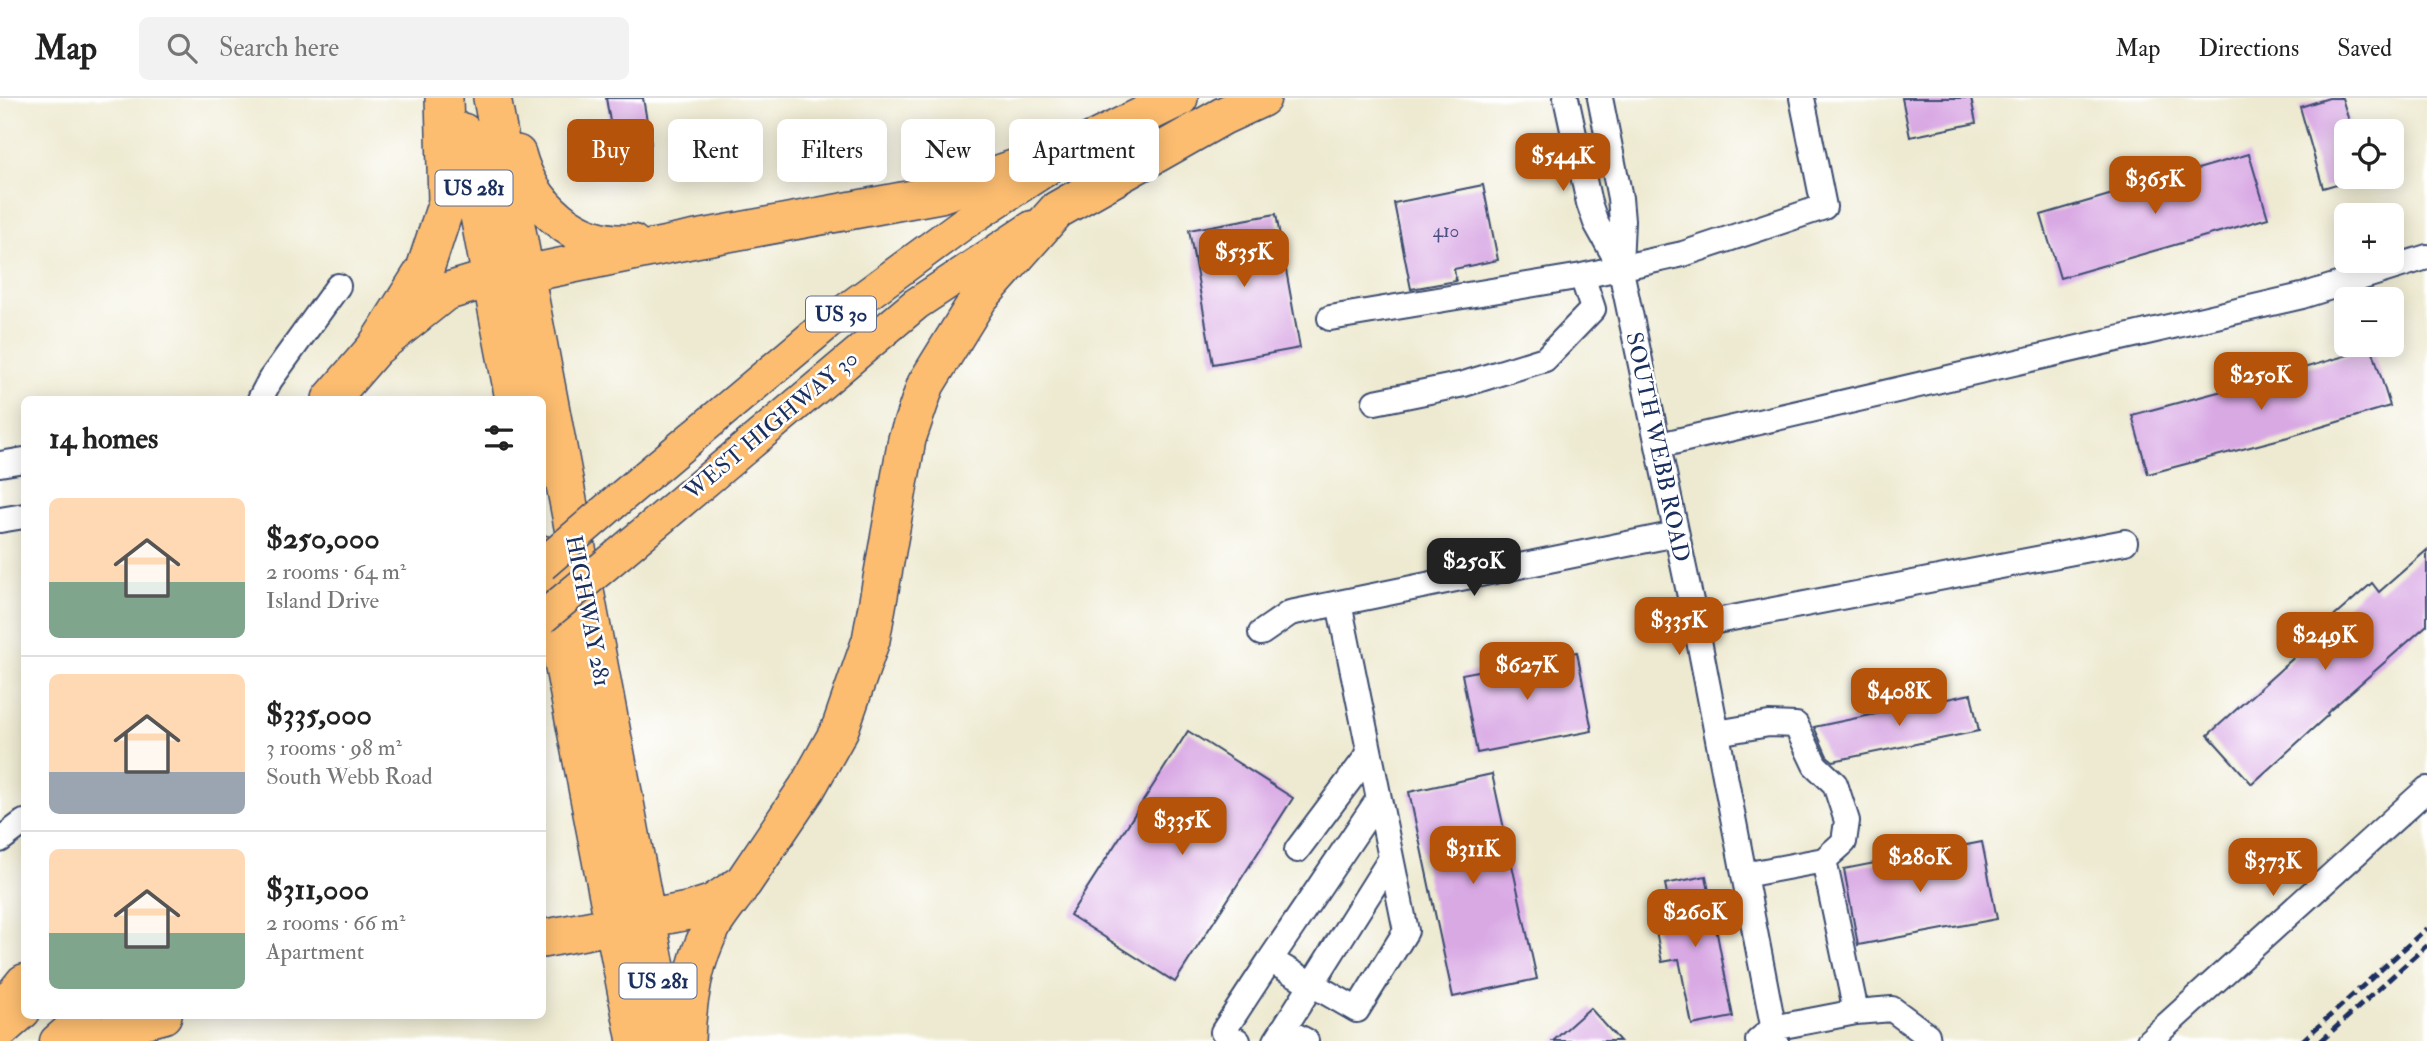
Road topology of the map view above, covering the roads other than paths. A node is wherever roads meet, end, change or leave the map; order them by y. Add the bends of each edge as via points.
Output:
1 (444, 98) edge
2 (457, 98) edge
3 (492, 98) edge
4 (502, 98) edge
5 (1179, 98) edge
6 (1262, 98) edge
7 (1566, 98) edge
8 (1600, 98) edge
9 (1802, 98) edge
10 (1136, 119) edge
11 (1009, 170) edge
12 (1027, 182) edge
13 (1057, 210) junction
14 (696, 239) junction
15 (2427, 257) edge
16 (1620, 266) junction
17 (508, 276) junction
18 (1582, 276) junction
19 (338, 286) dead end
20 (1330, 318) dead end
21 (375, 348) junction
22 (262, 396) edge
23 (334, 396) edge
24 (514, 396) edge
25 (530, 396) edge
26 (1375, 402) dead end
27 (1660, 445) junction
28 (21, 460) edge
29 (0, 464) edge
30 (546, 479) edge
31 (21, 516) edge
32 (0, 520) edge
33 (1676, 534) junction
34 (2125, 542) dead end
35 (546, 562) edge
36 (546, 571) edge
37 (1339, 603) junction
38 (546, 615) edge
39 (1696, 625) junction
40 (1261, 633) dead end
41 (1717, 733) junction
42 (1369, 754) junction
43 (2427, 789) edge
44 (1378, 800) junction
45 (21, 824) edge
46 (0, 840) edge
47 (1297, 850) dead end
48 (1390, 860) junction
49 (1824, 860) junction
50 (1744, 875) junction
51 (743, 883) junction
52 (629, 923) junction
53 (546, 938) edge
54 (1270, 960) junction
55 (1311, 983) junction
56 (21, 987) edge
57 (1856, 1012) junction
58 (0, 1013) edge
59 (21, 1015) edge
60 (81, 1019) edge
61 (148, 1019) edge
62 (0, 1033) edge
63 (1279, 1035) edge
64 (1769, 1037) edge
65 (56, 1041) edge
66 (94, 1041) edge
67 (636, 1041) edge
68 (670, 1041) edge
69 (686, 1041) edge
70 (1238, 1041) edge
71 (1306, 1041) edge
72 (1928, 1041) edge
73 (2148, 1041) edge

1 - 21 highway via 447,202 425,269
2 - 17 highway, HIGHWAY 281 / US 281
3 - 17 highway, HIGHWAY 281 / US 281
4 - 14 highway via 520,166 549,212 594,240 622,244
5 - 10 highway, WEST HIGHWAY 30 / US 30
6 - 13 highway, WEST HIGHWAY 30 / US 30
7 - 16 street, SOUTH WEBB ROAD via 1589,203
8 - 16 street, SOUTH WEBB ROAD via 1620,198
9 - 16 street via 1824,207 1683,254
11 - 14 highway via 940,194
12 - 35 main road, WEST HIGHWAY 30 / US 30, bridge via 827,324
13 - 38 main road, WEST HIGHWAY 30 / US 30, bridge via 916,304
13 - 51 highway via 979,298 926,384 907,439 871,640 840,729 807,788
14 - 17 highway
15 - 27 street via 2302,296
16 - 18 street
16 - 27 street, SOUTH WEBB ROAD
17 - 21 highway via 445,292
17 - 24 highway, HIGHWAY 281 / US 281
17 - 25 highway, HIGHWAY 281 / US 281
18 - 20 street
18 - 26 street via 1593,309 1545,359 1464,384
19 - 22 street
21 - 23 highway
27 - 33 street, SOUTH WEBB ROAD
28 - 29 street
30 - 52 highway, HIGHWAY 281 / US 281
31 - 32 street
33 - 37 street
33 - 39 street, SOUTH WEBB ROAD
34 - 39 street
36 - 52 highway, HIGHWAY 281 / US 281
37 - 40 street via 1290,613
37 - 42 street
39 - 41 street, SOUTH WEBB ROAD
41 - 49 street via 1769,724 1796,725 1815,765 1835,784 1847,821 1844,842
41 - 50 street, SOUTH WEBB ROAD
42 - 44 street
42 - 47 street
43 - 73 street
44 - 48 street
44 - 54 street
45 - 46 street
48 - 55 street
48 - 55 street via 1406,932 1357,1010
49 - 50 street
49 - 57 street
50 - 64 street, SOUTH WEBB ROAD
51 - 52 highway via 713,903
51 - 69 highway via 712,925 699,961
52 - 53 highway
52 - 67 highway, HIGHWAY 281 / US 281
52 - 68 highway, HIGHWAY 281 / US 281
54 - 55 street
54 - 70 street via 1223,1032
55 - 63 street
56 - 58 highway
57 - 64 street
57 - 72 street via 1892,1009 1927,1035
59 - 62 main road
60 - 65 main road
61 - 66 highway
63 - 71 street

